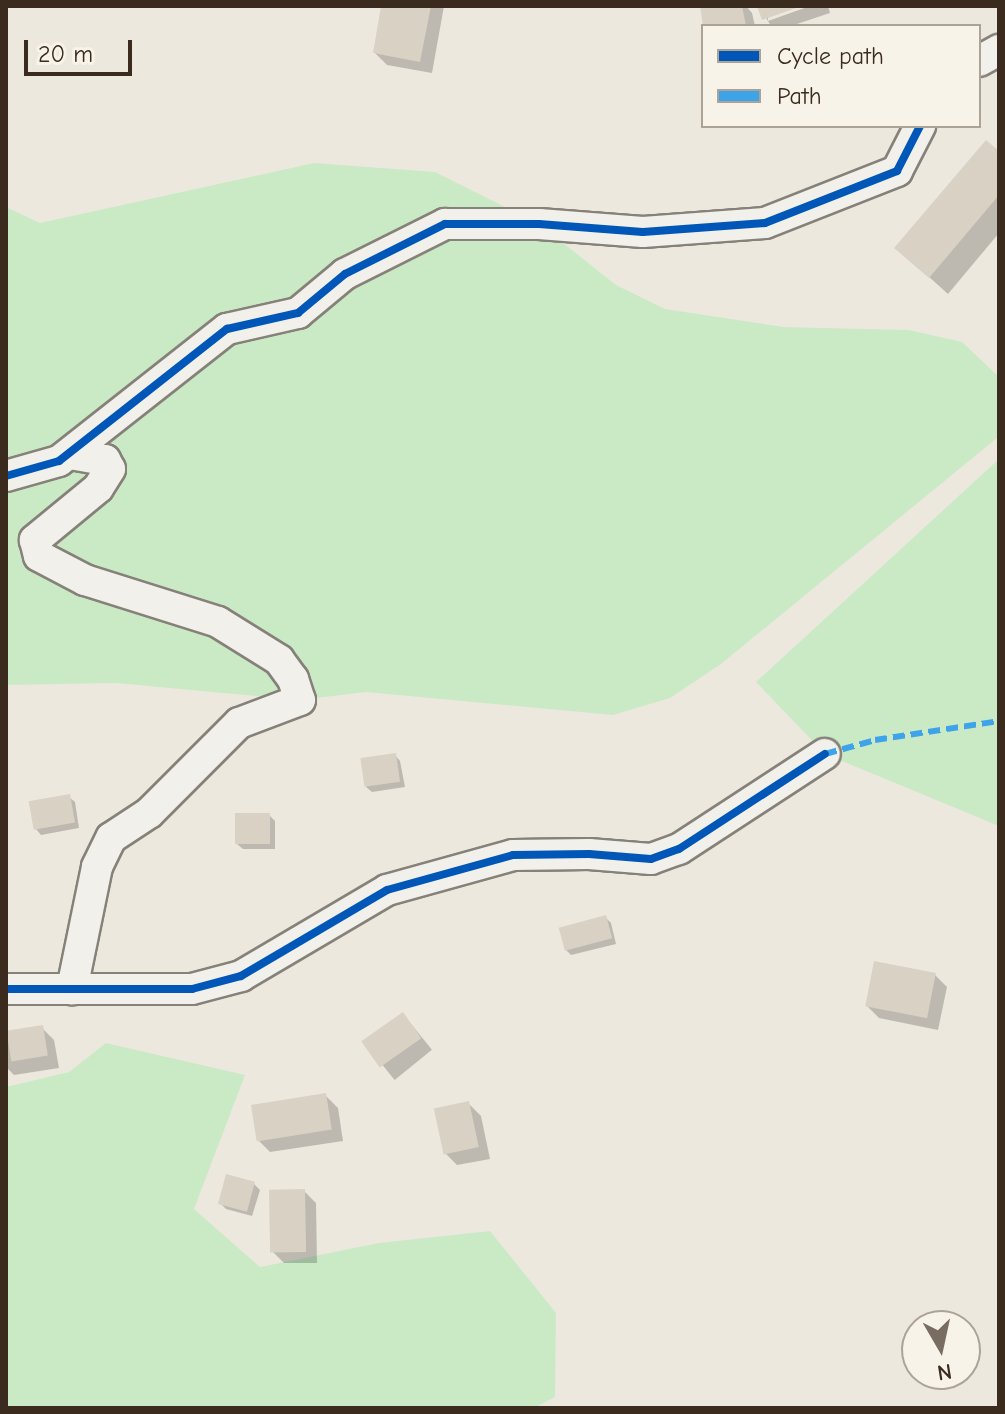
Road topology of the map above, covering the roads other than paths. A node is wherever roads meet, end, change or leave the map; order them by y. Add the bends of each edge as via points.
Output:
1 (999, 50) edge
2 (981, 60) edge
3 (919, 128) edge
4 (70, 454) junction
5 (6, 476) edge
6 (825, 754) dead end
7 (6, 989) edge
8 (72, 989) junction

1 - 2 street
3 - 4 street via 897,171 765,223 643,232 445,224 345,274 298,313 227,329
4 - 5 street
4 - 8 street via 105,460 110,469 98,488 35,540 39,556 85,580 218,622 279,660 300,700 239,723 149,813 111,838 97,867
6 - 8 street via 679,849 651,859 513,855 387,890 241,976 192,989
7 - 8 street

